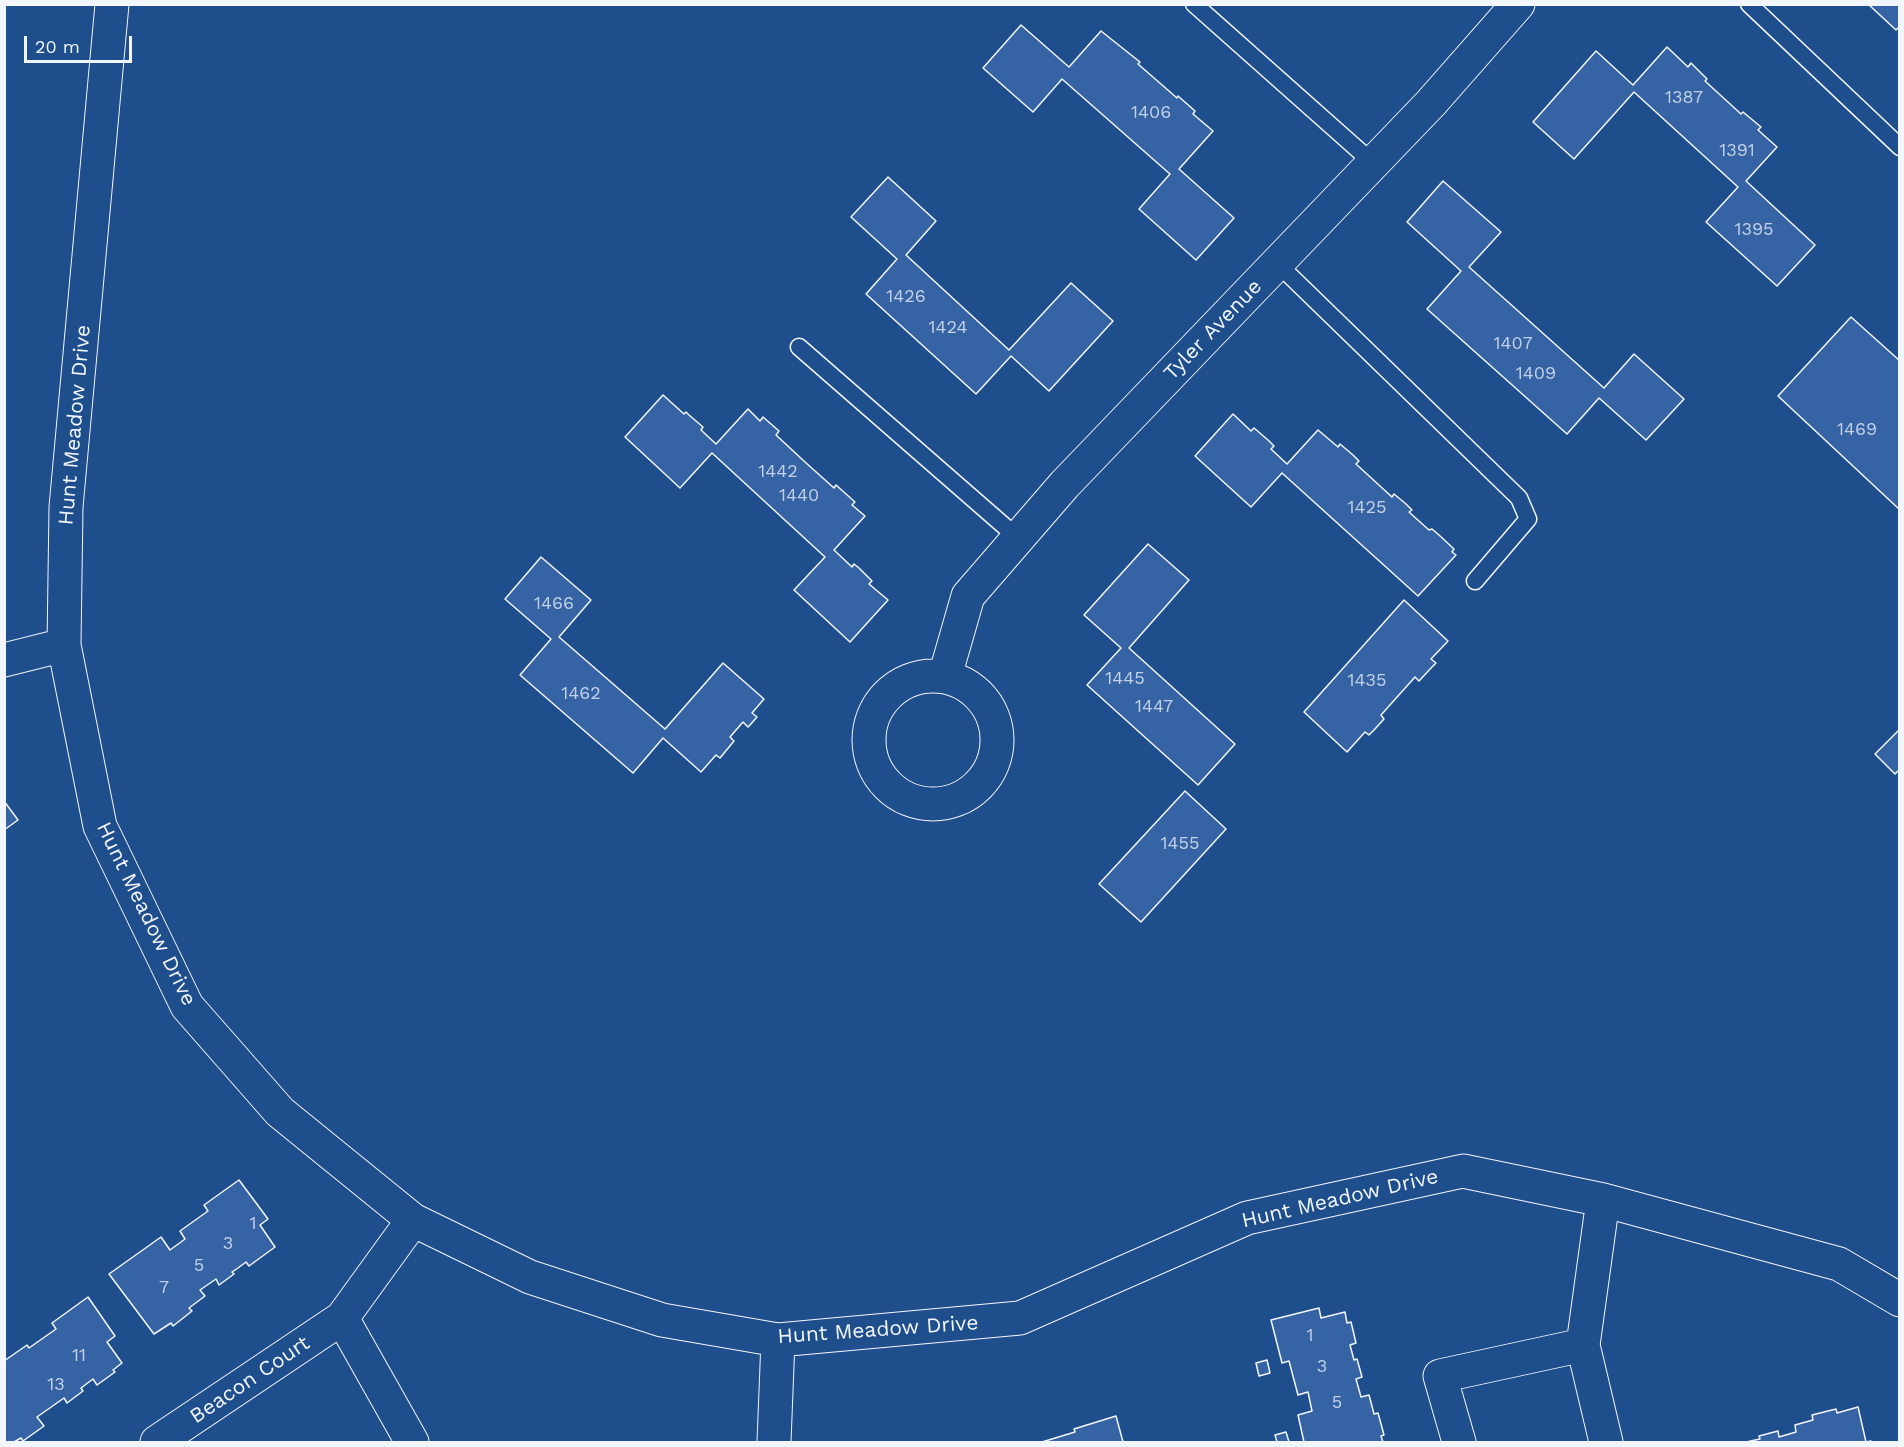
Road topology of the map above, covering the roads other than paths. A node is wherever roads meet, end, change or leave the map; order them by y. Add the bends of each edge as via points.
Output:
1 (112, 4) edge
2 (1194, 4) edge
3 (1518, 4) edge
4 (1749, 4) edge
5 (1899, 147) edge
6 (1373, 163) junction
7 (1277, 263) junction
8 (800, 347) dead end
9 (1018, 538) junction
10 (1475, 581) dead end
11 (64, 645) junction
12 (4, 660) edge
13 (945, 676) dead end
14 (1604, 1200) junction
15 (413, 1220) junction
16 (1899, 1300) edge
17 (342, 1318) junction
18 (778, 1340) junction
19 (1583, 1345) junction
20 (157, 1443) edge
21 (412, 1443) edge
22 (774, 1443) edge
23 (1459, 1443) edge
24 (1606, 1443) edge

1 - 11 street, Hunt Meadow Drive via 66,507
2 - 6 lane
3 - 6 street, Tyler Avenue
4 - 5 lane
6 - 7 street, Tyler Avenue
7 - 9 street, Tyler Avenue
7 - 10 lane via 1519,498 1528,519
8 - 9 lane
9 - 13 street, Tyler Avenue via 968,596
11 - 12 street
11 - 15 street, Hunt Meadow Drive via 100,826 187,1006 279,1112
14 - 16 street, Hunt Meadow Drive via 1839,1264
14 - 18 street, Hunt Meadow Drive via 1463,1171 1247,1218 1020,1318
14 - 19 street
15 - 17 street, Beacon Court
15 - 18 street, Hunt Meadow Drive via 530,1276 607,1302 662,1320
17 - 20 street, Beacon Court
17 - 21 street
18 - 22 street
19 - 23 street via 1440,1376
19 - 24 street

